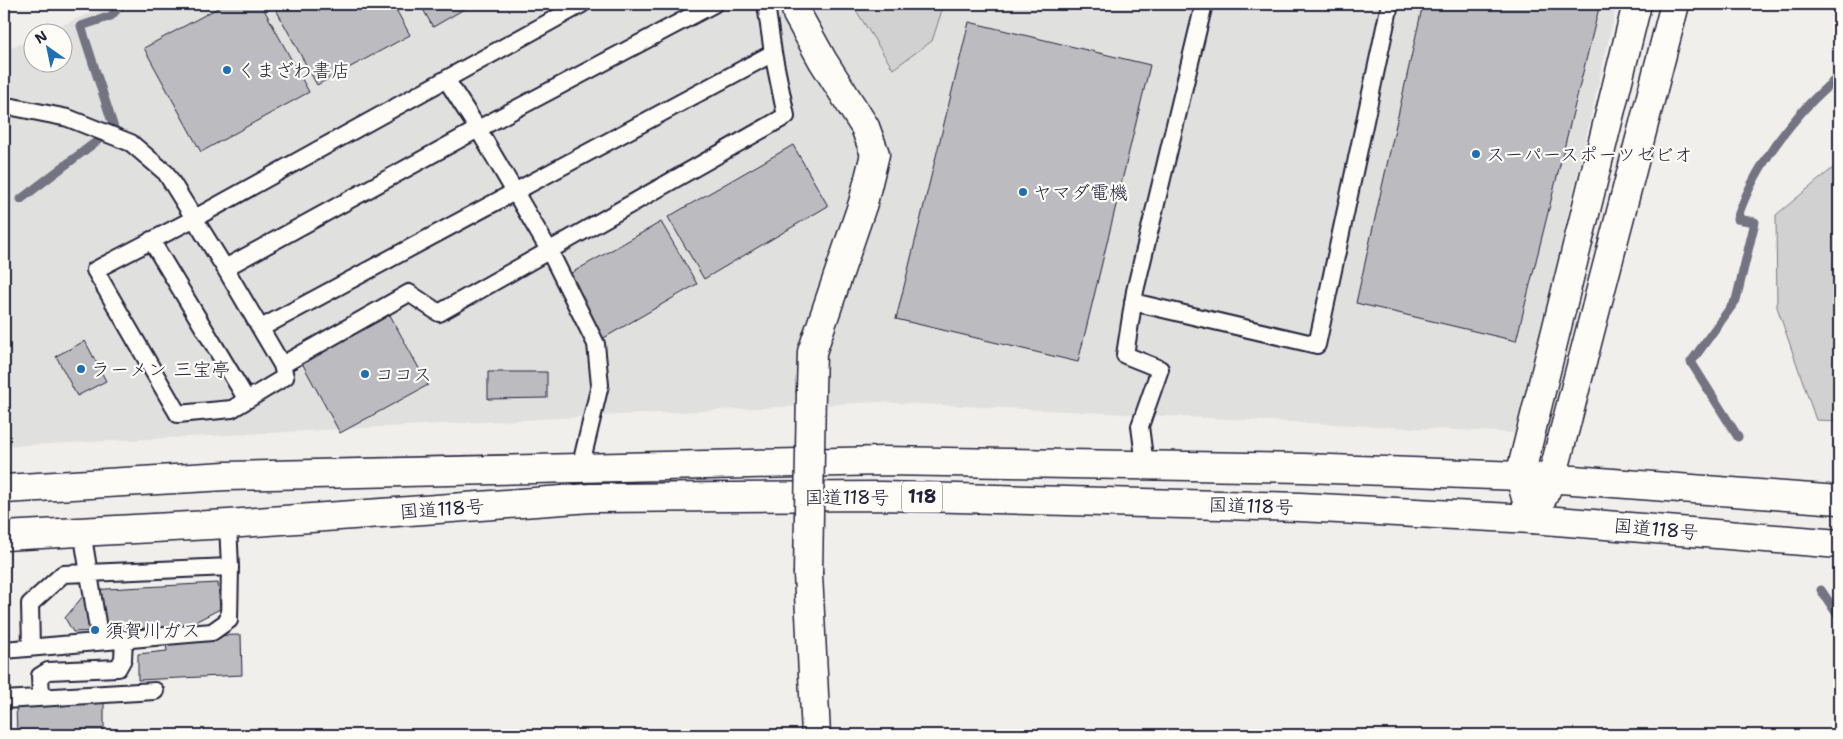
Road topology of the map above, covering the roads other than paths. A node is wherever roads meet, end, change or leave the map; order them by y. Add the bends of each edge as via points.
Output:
1 (582, 4) edge
2 (714, 4) edge
3 (766, 4) edge
4 (795, 4) edge
5 (1204, 4) edge
6 (1390, 4) edge
7 (1637, 4) edge
8 (1675, 4) edge
9 (773, 53) junction
10 (446, 79) junction
11 (4, 108) edge
12 (478, 129) junction
13 (514, 193) junction
14 (195, 218) junction
15 (152, 240) junction
16 (548, 250) junction
17 (226, 268) junction
18 (1133, 302) junction
19 (261, 328) junction
20 (282, 365) junction
21 (247, 400) junction
22 (1145, 465) junction
23 (580, 468) junction
24 (1520, 476) junction
25 (1552, 478) junction
26 (4, 489) edge
27 (1839, 500) edge
28 (1532, 519) junction
29 (228, 524) junction
30 (82, 531) junction
31 (4, 536) edge
32 (1839, 544) edge
33 (230, 567) junction
34 (88, 573) junction
35 (124, 639) junction
36 (100, 642) junction
37 (31, 647) junction
38 (4, 650) edge
39 (155, 691) dead end
40 (41, 696) junction
41 (4, 700) edge
42 (816, 735) edge

1 - 10 lane
2 - 12 lane
3 - 9 lane
4 - 42 main road, bridge via 797,14 823,62 864,127 875,154 863,203 812,352 808,574
5 - 18 lane
6 - 18 lane via 1317,345
7 - 24 main road
8 - 25 main road
9 - 13 lane
9 - 16 lane via 786,116
10 - 12 lane
10 - 14 lane
11 - 14 lane via 68,118 131,143 166,173
12 - 13 lane
12 - 17 lane
13 - 16 lane
13 - 19 lane
14 - 15 lane
14 - 17 lane
15 - 21 lane
15 - 21 lane via 95,270 178,414 232,408
16 - 20 lane via 439,313 409,294
16 - 23 lane via 596,344 600,384
17 - 19 lane
18 - 22 lane via 1125,355 1160,369 1140,426
19 - 20 lane
20 - 21 lane via 285,377
22 - 23 main road, 国道118号 / 118 via 883,461
22 - 24 main road, 国道118号 / 118
23 - 26 main road, 国道118号 / 118 via 226,476
24 - 25 main road, 国道118号 / 118
24 - 28 main road
25 - 27 main road, 国道118号 / 118
25 - 28 main road
28 - 29 main road, 国道118号 / 118 via 1300,507 881,496 592,498
28 - 32 main road, 国道118号 / 118
29 - 30 main road, 国道118号 / 118
29 - 33 lane
30 - 31 main road, 国道118号 / 118
30 - 34 lane
33 - 34 lane
33 - 35 lane via 229,620 212,632
34 - 36 lane
34 - 37 lane via 63,574 30,604
35 - 36 lane
35 - 40 lane via 123,659 118,668 48,671 40,676
36 - 37 lane
37 - 38 lane
39 - 40 lane
40 - 41 lane

